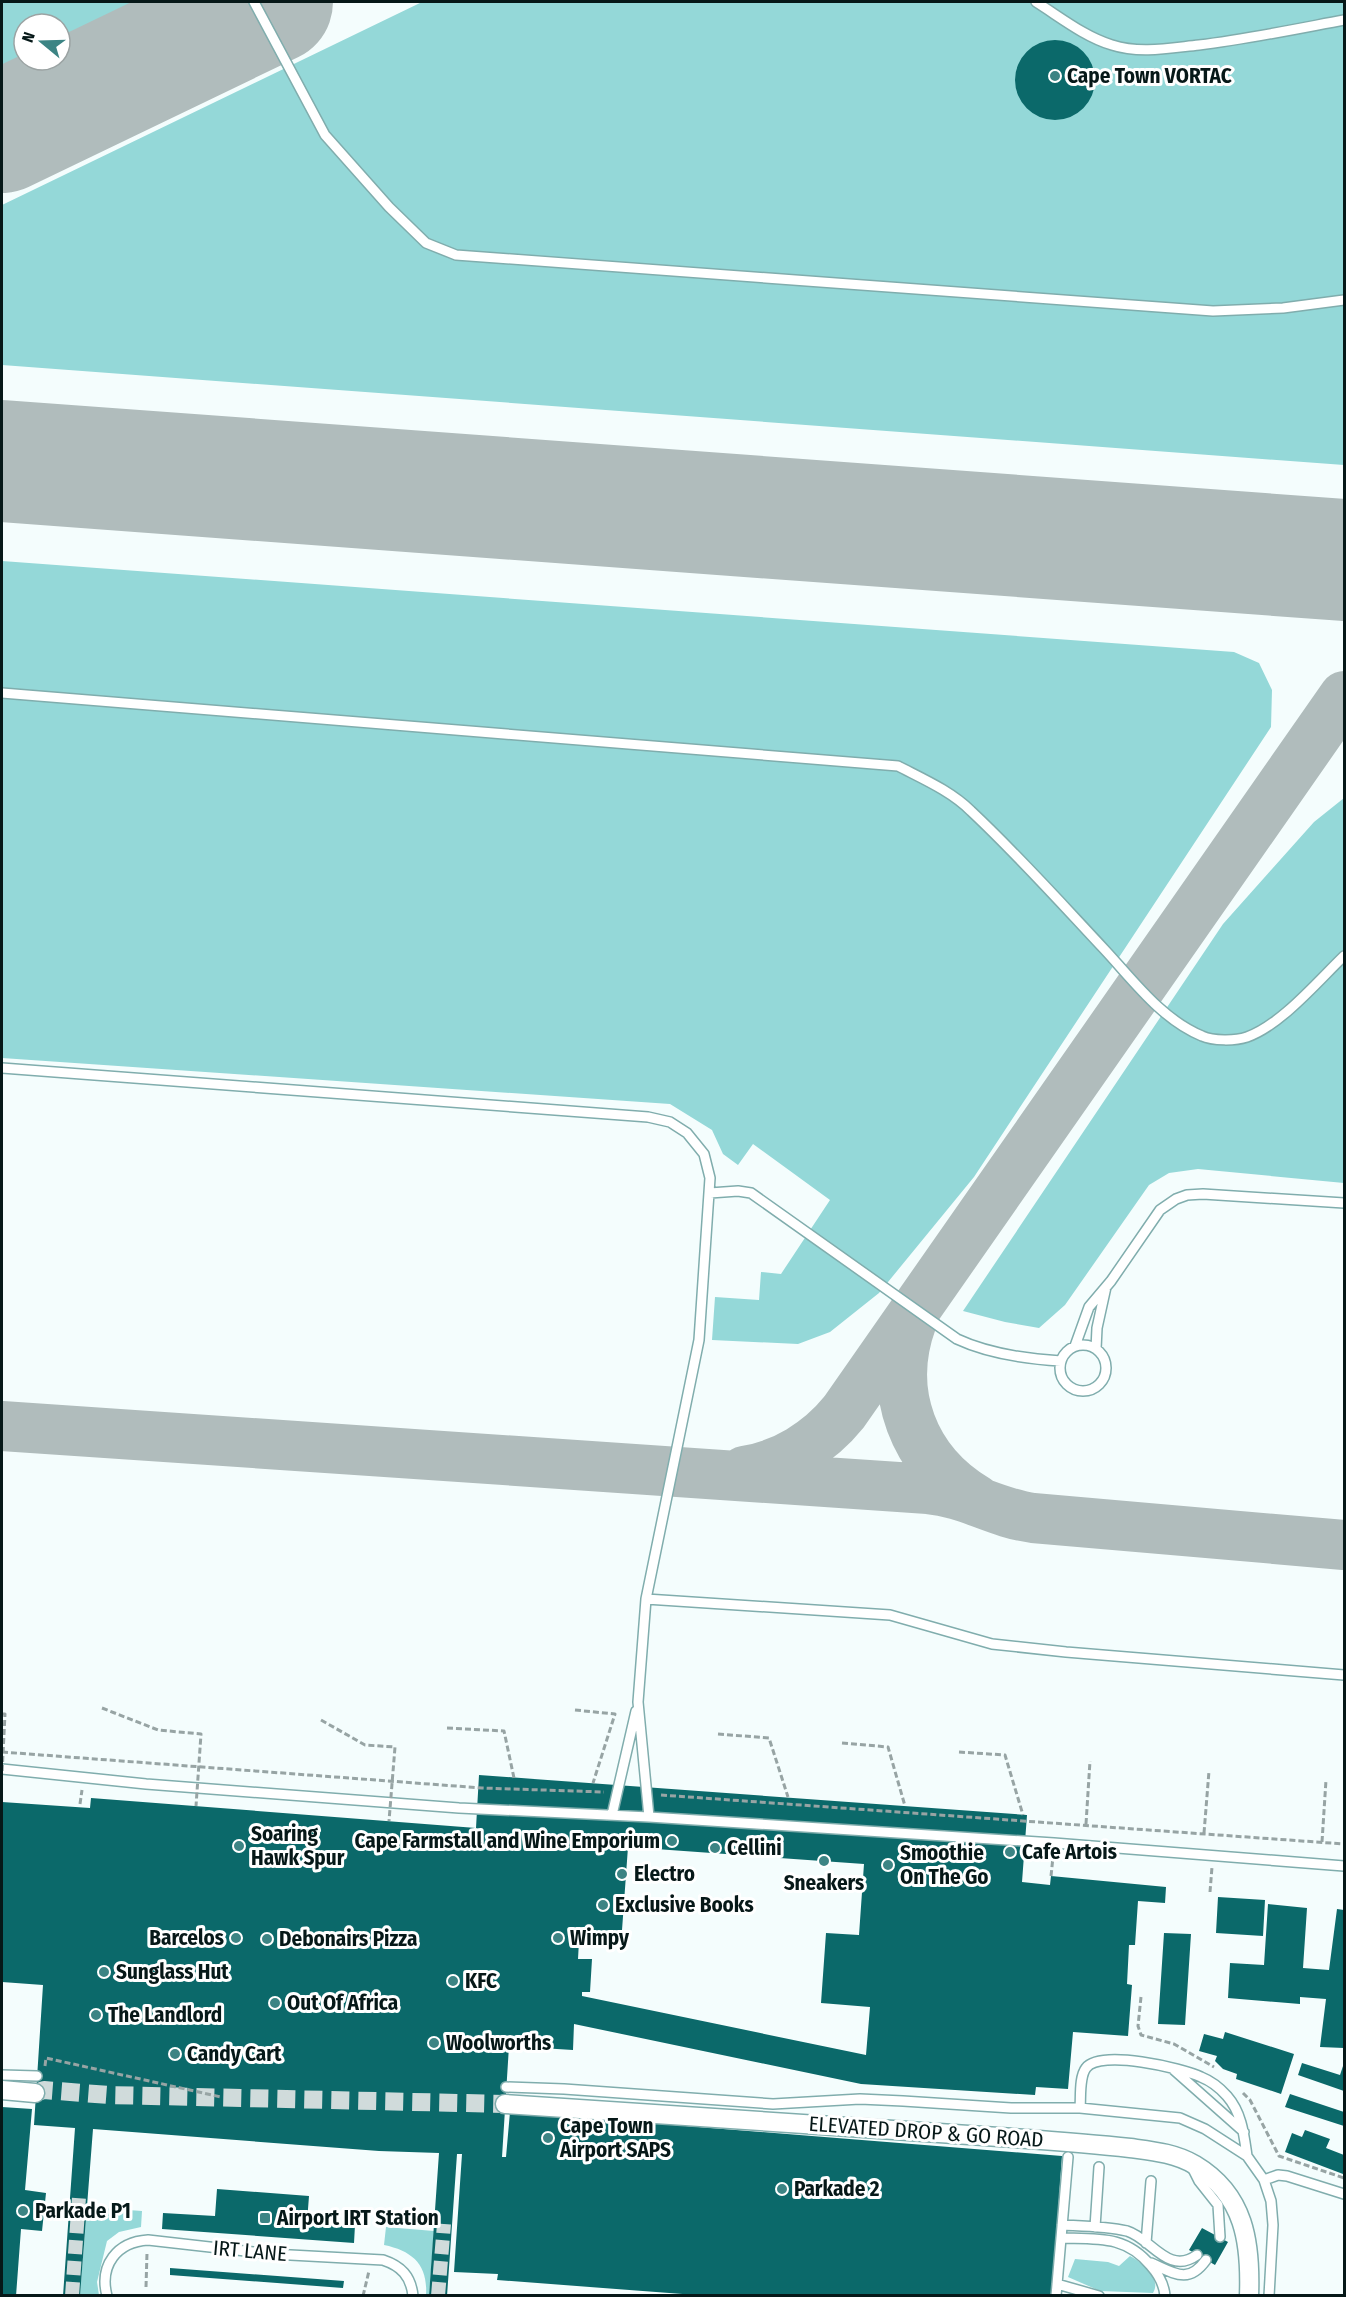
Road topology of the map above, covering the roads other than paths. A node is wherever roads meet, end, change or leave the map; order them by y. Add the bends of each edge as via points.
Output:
1 (254, 2) edge
2 (1036, 2) edge
3 (1344, 20) edge
4 (1344, 300) edge
5 (2, 693) edge
6 (1344, 956) edge
7 (2, 1068) edge
8 (710, 1193) junction
9 (1344, 1203) edge
10 (1107, 1284) junction
11 (1075, 1346) junction
12 (1096, 1349) junction
13 (1061, 1361) junction
14 (646, 1599) junction
15 (1344, 1675) edge
16 (638, 1702) junction
17 (2, 1772) edge
18 (612, 1815) junction
19 (649, 1817) junction
20 (1344, 1866) edge
21 (1171, 2068) junction
22 (2, 2075) edge
23 (36, 2084) joint
24 (2, 2090) edge
25 (505, 2096) joint
26 (1080, 2108) junction
27 (1244, 2132) junction
28 (1247, 2156) junction
29 (1068, 2157) dead end
30 (1190, 2162) junction
31 (1099, 2167) dead end
32 (1264, 2180) junction
33 (1151, 2181) dead end
34 (1344, 2194) edge
35 (1062, 2225) junction
36 (1219, 2225) junction
37 (1095, 2227) junction
38 (1210, 2232) dead end
39 (1220, 2237) dead end
40 (1061, 2238) junction
41 (1146, 2243) junction
42 (1197, 2255) dead end
43 (1206, 2260) dead end
44 (1148, 2262) junction
45 (1057, 2284) junction
46 (107, 2295) edge
47 (413, 2295) edge
48 (1056, 2295) edge
49 (1099, 2295) edge
50 (1165, 2295) edge
51 (1249, 2295) edge
52 (1269, 2295) edge

1 - 4 lane via 325,135 426,243 456,255 1213,311
2 - 3 lane via 1102,41 1135,50 1233,41
5 - 6 lane via 898,766 969,809 1160,1010 1203,1037 1226,1040 1246,1037 1263,1028 1291,1008
7 - 8 lane via 659,1119 681,1128 699,1146 708,1166
8 - 13 lane via 751,1193 957,1339 974,1347
8 - 14 lane via 699,1340
9 - 10 lane via 1187,1195 1160,1210
10 - 11 lane via 1089,1307
10 - 12 lane
11 - 12 lane
11 - 13 lane
12 - 13 lane via 1105,1369 1104,1377 1094,1388 1071,1387 1062,1376
14 - 15 lane via 890,1616 992,1644
14 - 16 lane
16 - 18 lane
16 - 19 lane
17 - 18 lane via 459,1808
18 - 19 lane
19 - 20 lane
21 - 26 lane via 1124,2060 1092,2063 1083,2074
21 - 27 lane
21 - 27 lane via 1201,2076 1219,2088 1237,2109
22 - 23 lane
23 - 24 street
25 - 26 lane via 564,2089 773,2104 860,2099
25 - 30 street, ELEVATED DROP & GO ROAD via 1097,2144 1171,2155
26 - 28 lane via 1180,2118 1205,2128
27 - 28 lane
28 - 32 lane
29 - 35 lane
30 - 36 lane via 1218,2205
30 - 51 street, ELEVATED DROP & GO ROAD via 1222,2188 1241,2220 1250,2255
31 - 37 lane
32 - 34 lane via 1287,2175
32 - 52 lane via 1273,2225
33 - 41 lane
35 - 37 lane
35 - 40 lane
36 - 38 lane
36 - 39 lane
37 - 41 lane via 1128,2232
40 - 44 lane via 1124,2243
40 - 45 lane
41 - 42 lane via 1175,2260 1185,2261
43 - 44 lane via 1195,2273 1186,2275
44 - 50 lane via 1160,2277
45 - 48 lane
45 - 49 lane
46 - 47 lane, IRT LANE via 104,2281 109,2261 131,2243 148,2240 272,2254 383,2260 407,2275

